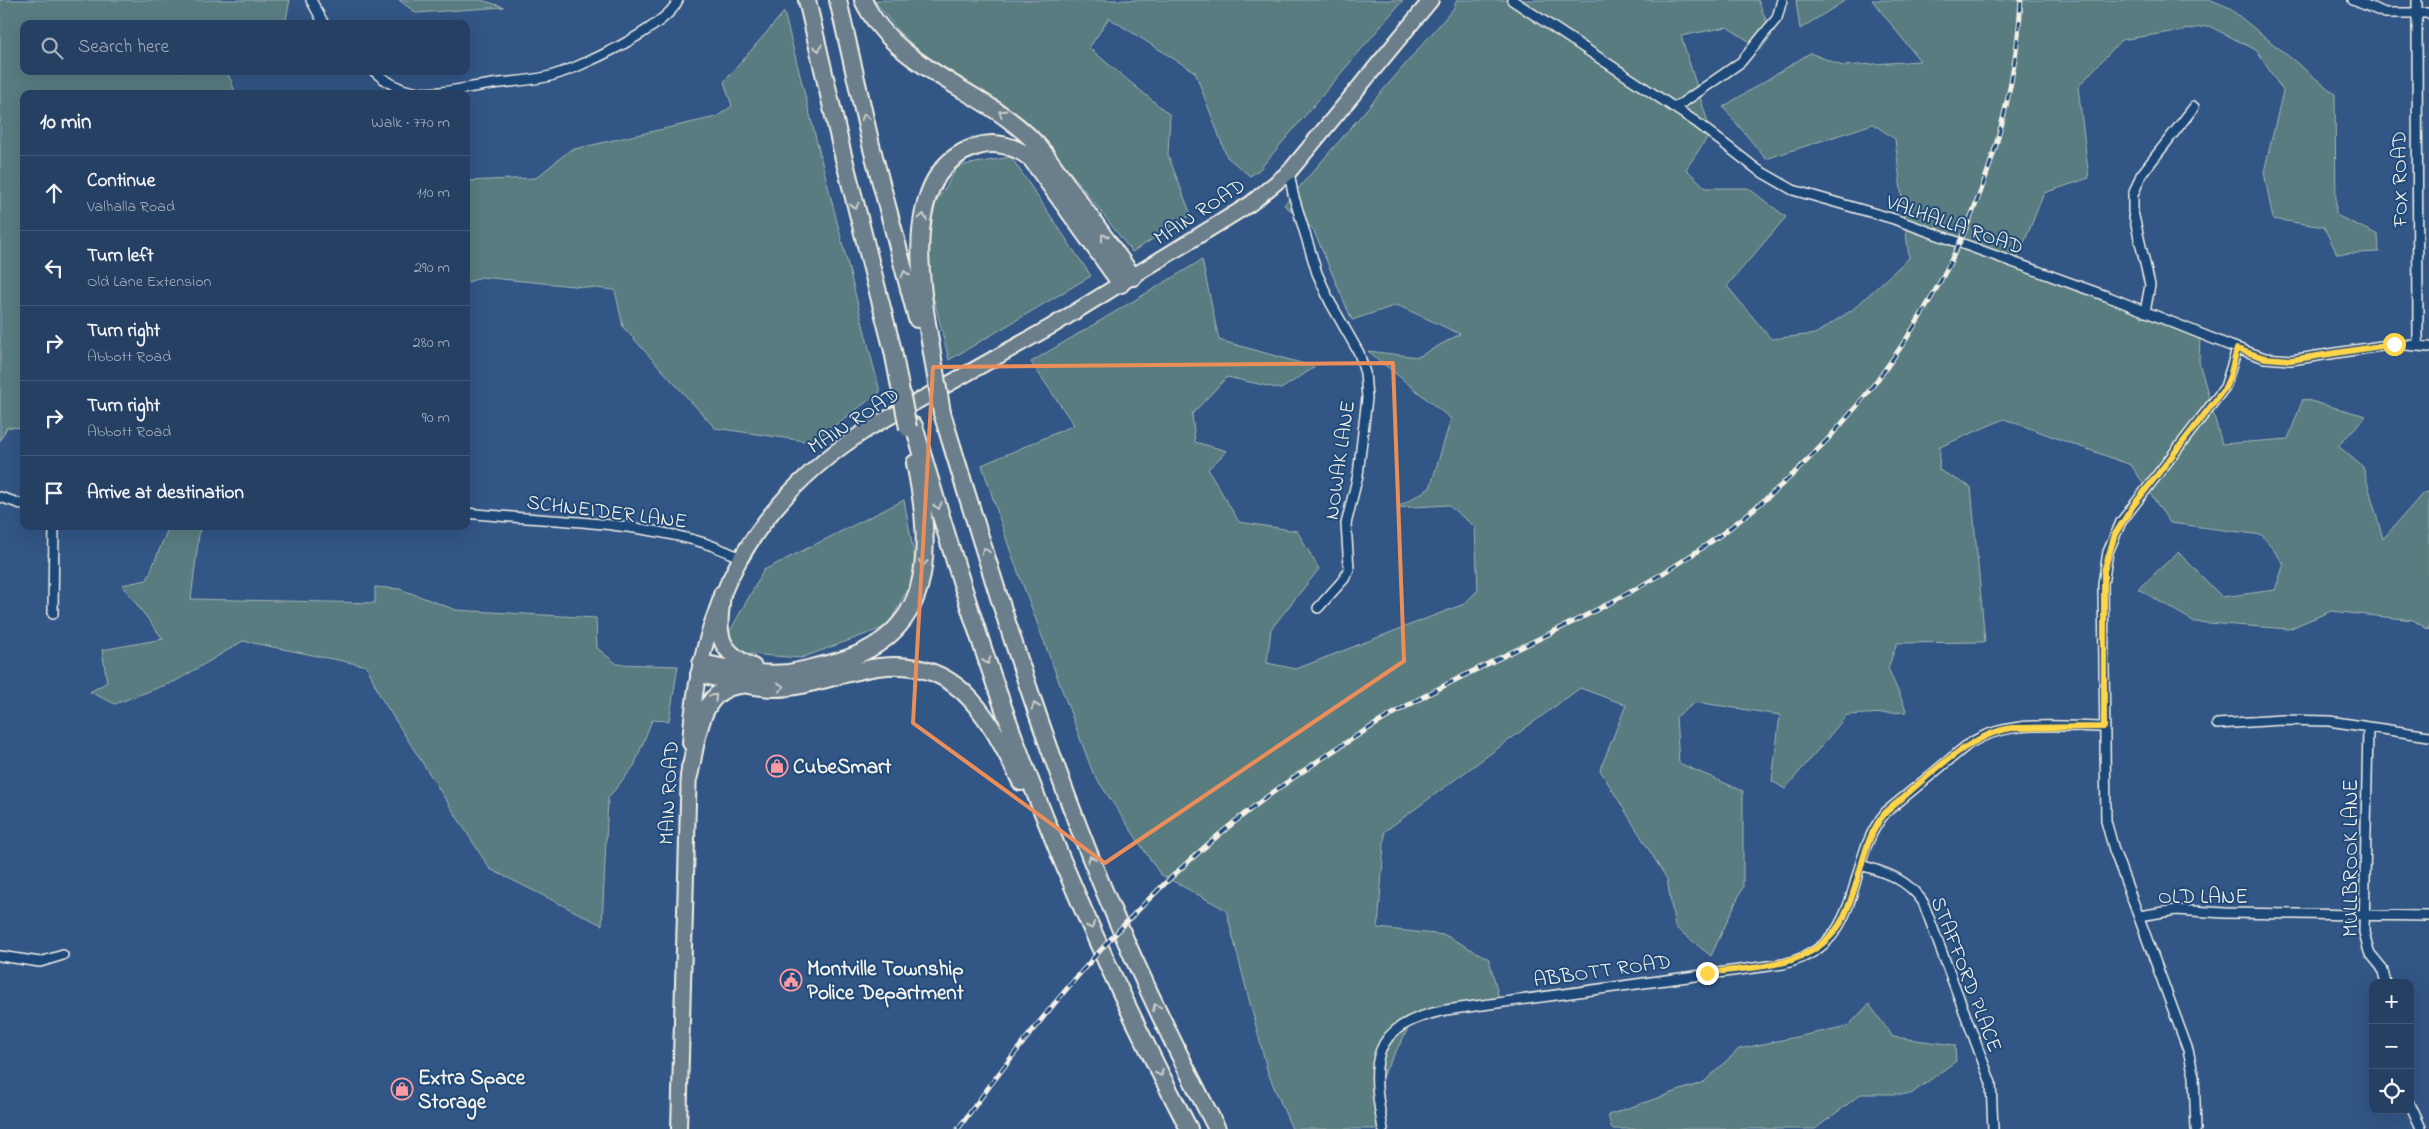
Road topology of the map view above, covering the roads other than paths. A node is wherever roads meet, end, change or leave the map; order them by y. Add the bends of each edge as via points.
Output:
1 (310, 0) edge
2 (678, 0) edge
3 (807, 0) edge
4 (838, 0) edge
5 (863, 0) edge
6 (1432, 0) edge
7 (1512, 0) edge
8 (1782, 0) edge
9 (2353, 0) edge
10 (2417, 0) edge
11 (2417, 13) junction
12 (2429, 13) edge
13 (322, 20) edge
14 (380, 75) edge
15 (410, 90) edge
16 (451, 90) edge
17 (2194, 107) dead end
18 (1675, 108) junction
19 (1289, 172) junction
20 (1127, 280) junction
21 (2145, 312) junction
22 (925, 337) junction
23 (2418, 345) junction
24 (2429, 347) edge
25 (2237, 349) junction
26 (911, 427) junction
27 (0, 496) edge
28 (20, 504) edge
29 (470, 513) edge
30 (54, 530) edge
31 (741, 558) junction
32 (722, 594) junction
33 (1318, 608) dead end
34 (53, 614) dead end
35 (700, 668) junction
36 (774, 674) junction
37 (748, 685) junction
38 (2217, 724) dead end
39 (2104, 727) junction
40 (2368, 728) junction
41 (2429, 736) edge
42 (689, 776) junction
43 (1862, 865) junction
44 (1079, 900) junction
45 (2364, 915) junction
46 (2139, 916) junction
47 (2429, 916) edge
48 (63, 955) dead end
49 (0, 956) edge
50 (2385, 979) edge
51 (2414, 1113) edge
52 (2421, 1128) edge
53 (679, 1129) edge
54 (1189, 1129) edge
55 (1218, 1129) edge
56 (1383, 1129) edge
57 (1994, 1129) edge
58 (2196, 1129) edge

1 - 13 street
2 - 16 street via 666,17 648,30 569,70 547,77
3 -> 26 highway, bridge
22 -> 4 highway via 874,154
20 -> 5 highway via 1030,136 1000,112 912,57 882,29
6 - 19 main road, MAIN ROAD
7 - 18 street, VALHALLA ROAD
8 - 18 street via 1776,18 1741,62
9 - 11 street via 2385,13
10 - 11 street, FOX ROAD
11 - 12 street
11 - 23 street, FOX ROAD
14 - 15 street
17 - 21 street via 2141,175 2133,195 2133,212 2150,285
18 - 21 street, VALHALLA ROAD via 1758,170 1793,190 1894,219
19 - 20 main road, MAIN ROAD via 1250,204
19 - 33 street, NOWAK LANE via 1317,272 1359,353 1367,398 1358,475 1346,524 1350,569
22 -> 20 highway via 920,272 923,213 932,188 947,165 977,146 997,144 1025,153
20 - 31 main road, MAIN ROAD via 846,443 804,476 760,528
21 - 25 street, VALHALLA ROAD
55 -> 22 highway, bridge via 1148,990 1082,837 1010,631 942,413
23 - 24 street, VALHALLA ROAD
23 - 25 street, VALHALLA ROAD via 2372,346 2291,360 2265,358
25 - 39 street via 2225,388 2127,514 2108,552 2103,584
26 -> 36 highway via 925,532 922,575 911,607 890,636 868,651 802,670
26 -> 44 highway via 999,695
27 - 28 street
29 - 31 street, SCHNEIDER LANE via 612,526 677,536
30 - 34 street
31 - 32 main road, MAIN ROAD
32 - 35 main road, MAIN ROAD
32 - 36 highway via 719,628 723,646 735,659
35 - 36 highway
35 - 37 highway
35 - 42 main road, MAIN ROAD via 693,708
42 -> 37 highway via 703,715 711,700 723,689
37 -> 44 highway via 787,687 888,665 925,670 958,686 976,703 992,727
38 - 40 street via 2310,720
39 - 43 street, ABBOTT ROAD via 2012,728 1976,739 1886,812 1870,833
39 - 46 street via 2106,821
40 - 41 street
40 - 45 street, MULLBROOK LANE
42 - 53 main road, MAIN ROAD
43 - 56 street, ABBOTT ROAD via 1849,906 1836,929 1818,948 1789,962 1446,1010 1404,1023 1383,1048 1376,1066
43 - 57 street, STAFFORD PLACE via 1900,879 1923,902 1991,1083
44 -> 54 highway via 1128,1009
45 - 46 street, OLD LANE via 2176,910
45 - 47 street, OLD LANE
45 - 50 street, MULLBROOK LANE via 2366,943 2382,968
46 - 58 street, OLD LANE via 2188,1050 2194,1076
48 - 49 street via 40,962
51 - 52 street

